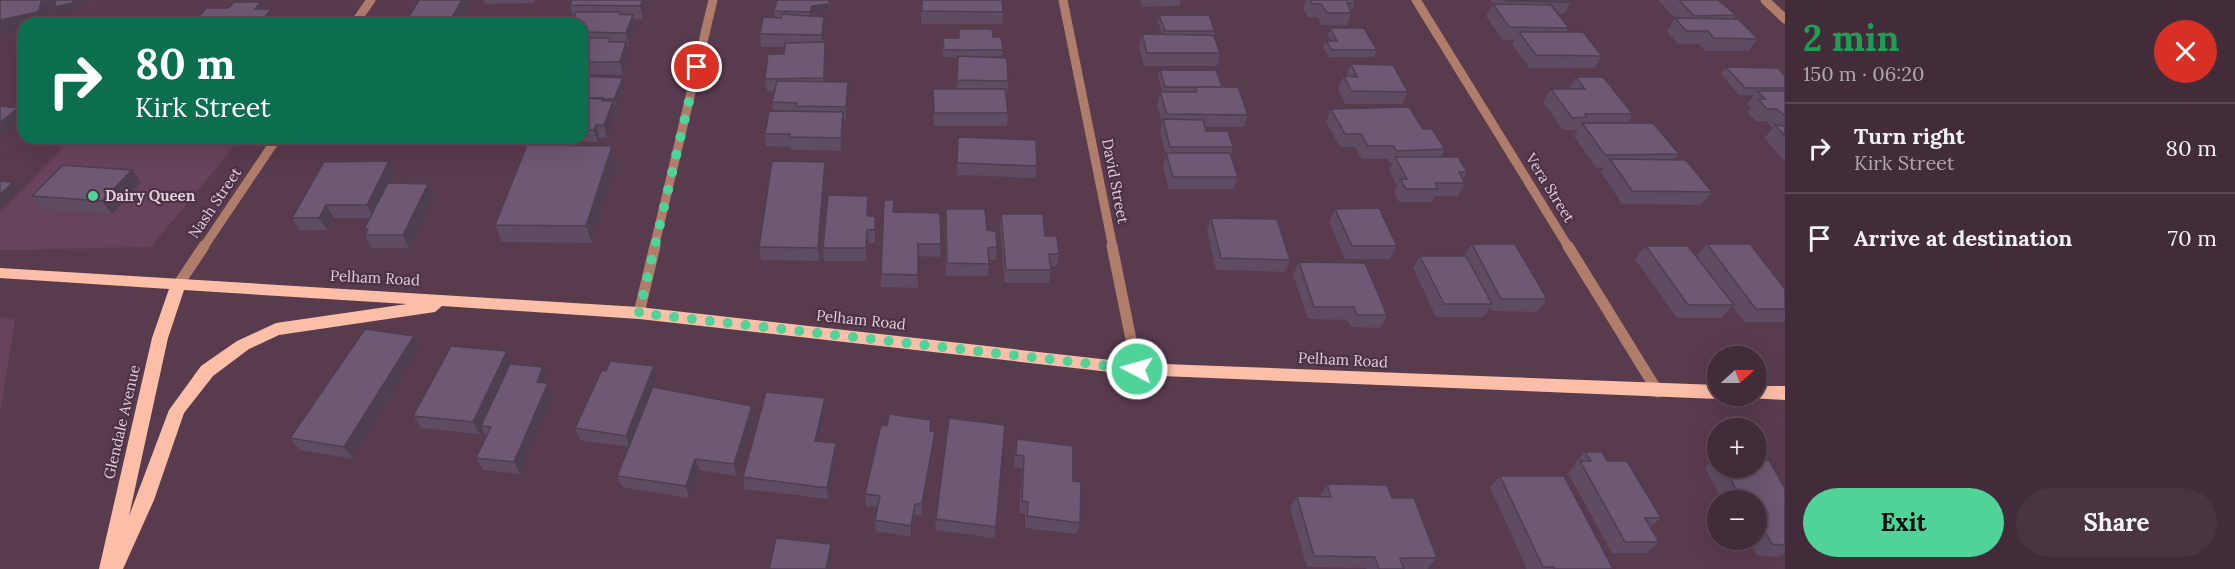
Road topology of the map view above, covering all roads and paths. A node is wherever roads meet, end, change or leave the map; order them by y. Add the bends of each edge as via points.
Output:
1 (371, 0) edge
2 (713, 0) edge
3 (1063, 0) edge
4 (1416, 0) edge
5 (1766, 0) edge
6 (358, 18) edge
7 (1785, 19) edge
8 (273, 144) edge
9 (0, 273) edge
10 (178, 285) junction
11 (467, 301) junction
12 (639, 313) junction
13 (1137, 369) junction
14 (1658, 392) junction
15 (1707, 392) edge
16 (1767, 393) edge
17 (1785, 393) edge
18 (107, 569) edge
19 (114, 569) edge

1 - 6 street
2 - 12 street
3 - 13 street, David Street
4 - 14 street, Vera Street
5 - 7 street
8 - 10 street, Nash Street
9 - 10 main road, Pelham Road
10 - 11 main road, Pelham Road
10 - 18 main road, Glendale Avenue via 160,338
11 - 12 main road, Pelham Road
11 - 19 main road via 276,328 243,345 207,371 177,410 145,500
12 - 13 main road, Pelham Road
13 - 14 main road, Pelham Road
14 - 15 main road, Pelham Road
16 - 17 main road

